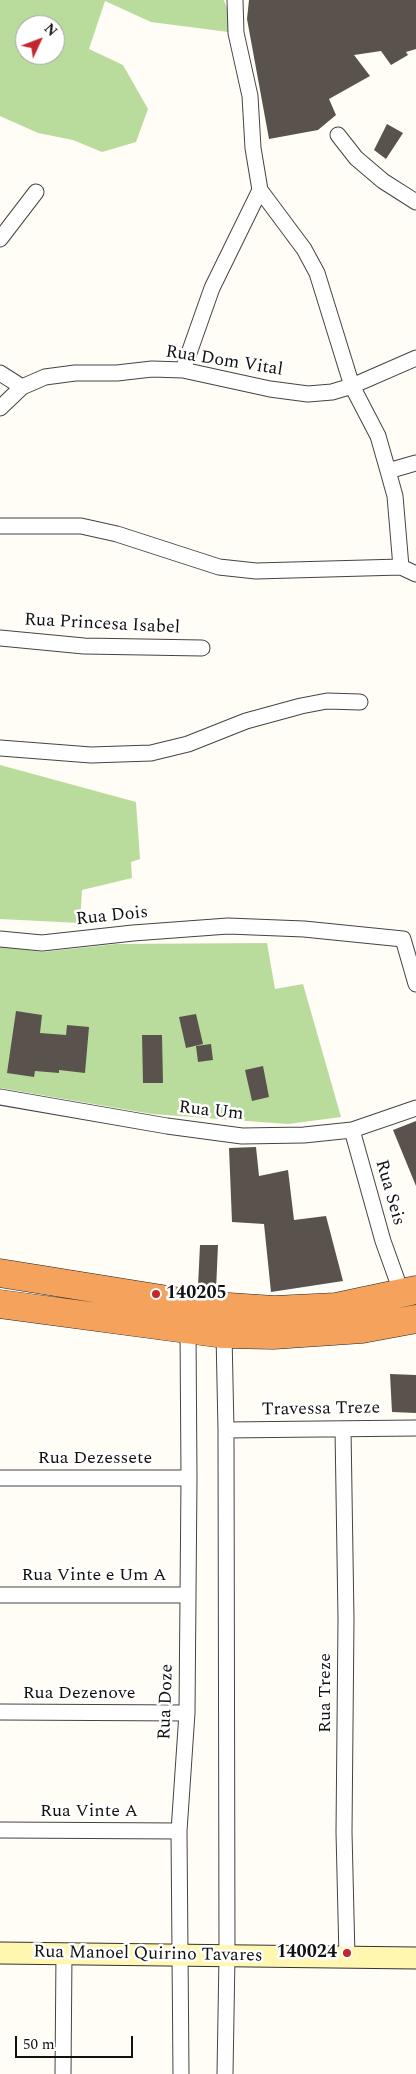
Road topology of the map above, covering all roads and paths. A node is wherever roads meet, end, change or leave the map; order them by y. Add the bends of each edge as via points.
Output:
1 (235, 0) edge
2 (338, 135) dead end
3 (260, 190) junction
4 (36, 192) dead end
5 (416, 202) edge
6 (0, 238) edge
7 (416, 358) edge
8 (183, 370) junction
9 (0, 373) edge
10 (352, 386) junction
11 (22, 387) junction
12 (0, 408) edge
13 (416, 463) edge
14 (388, 471) junction
15 (0, 526) edge
16 (401, 567) junction
17 (416, 574) edge
18 (0, 638) edge
19 (202, 648) dead end
20 (360, 702) dead end
21 (0, 748) edge
22 (410, 938) edge
23 (0, 939) edge
24 (416, 984) edge
25 (0, 1097) edge
26 (416, 1108) edge
27 (352, 1130) junction
28 (0, 1273) edge
29 (409, 1292) edge
30 (0, 1304) edge
31 (416, 1319) edge
32 (188, 1330) junction
33 (224, 1334) junction
34 (416, 1428) edge
35 (344, 1429) junction
36 (226, 1430) junction
37 (0, 1478) edge
38 (189, 1478) junction
39 (0, 1595) edge
40 (188, 1595) junction
41 (0, 1712) edge
42 (187, 1713) junction
43 (0, 1830) edge
44 (178, 1831) junction
45 (0, 1953) edge
46 (64, 1953) junction
47 (179, 1956) junction
48 (227, 1956) junction
49 (347, 1958) junction
50 (416, 1958) edge
51 (63, 2074) edge
52 (181, 2074) edge
53 (225, 2074) edge

1 - 3 street via 236,33 250,96 253,148
2 - 5 street via 356,158
3 - 8 street via 212,288
3 - 10 street via 317,273
4 - 6 street
7 - 10 street, Rua Dom Vital
8 - 10 street, Rua Dom Vital via 308,394
8 - 11 street, Rua Dom Vital via 75,373 45,377
9 - 11 street
10 - 14 street via 378,436
11 - 12 street, Rua Dom Vital
13 - 14 street
14 - 16 street via 395,496
15 - 16 street via 81,526 117,534 220,567 247,570
16 - 17 street
18 - 19 street, Rua Princesa Isabel via 84,646
20 - 21 street via 327,701 302,706 151,753 92,755
22 - 23 street, Rua Dois via 228,926 42,943
22 - 24 street
25 - 27 street, Rua Um via 242,1136
26 - 27 street, Rua Um
27 - 29 street, Rua Seis via 383,1241
28 - 29 highway via 199,1305 274,1310 336,1307
30 - 32 highway
31 - 33 highway via 362,1329 273,1335
32 - 33 highway
32 - 38 street, Rua Doze
33 - 36 street
34 - 35 street, Travessa Treze
35 - 36 street, Travessa Treze
35 - 49 street, Rua Treze
36 - 48 street
37 - 38 street, Rua Dezessete
38 - 40 street, Rua Doze
39 - 40 street, Rua Vinte e Um A
40 - 42 street, Rua Doze
41 - 42 street, Rua Dezenove
42 - 44 street, Rua Doze
43 - 44 street, Rua Vinte A
44 - 47 street, Rua Doze
45 - 46 main road, Rua Manoel Quirino Tavares
46 - 47 main road, Rua Manoel Quirino Tavares
46 - 51 street
47 - 48 main road, Rua Manoel Quirino Tavares
47 - 52 street, Rua Doze
48 - 49 main road, Rua Manoel Quirino Tavares
48 - 53 street
49 - 50 main road, Rua Manoel Quirino Tavares

